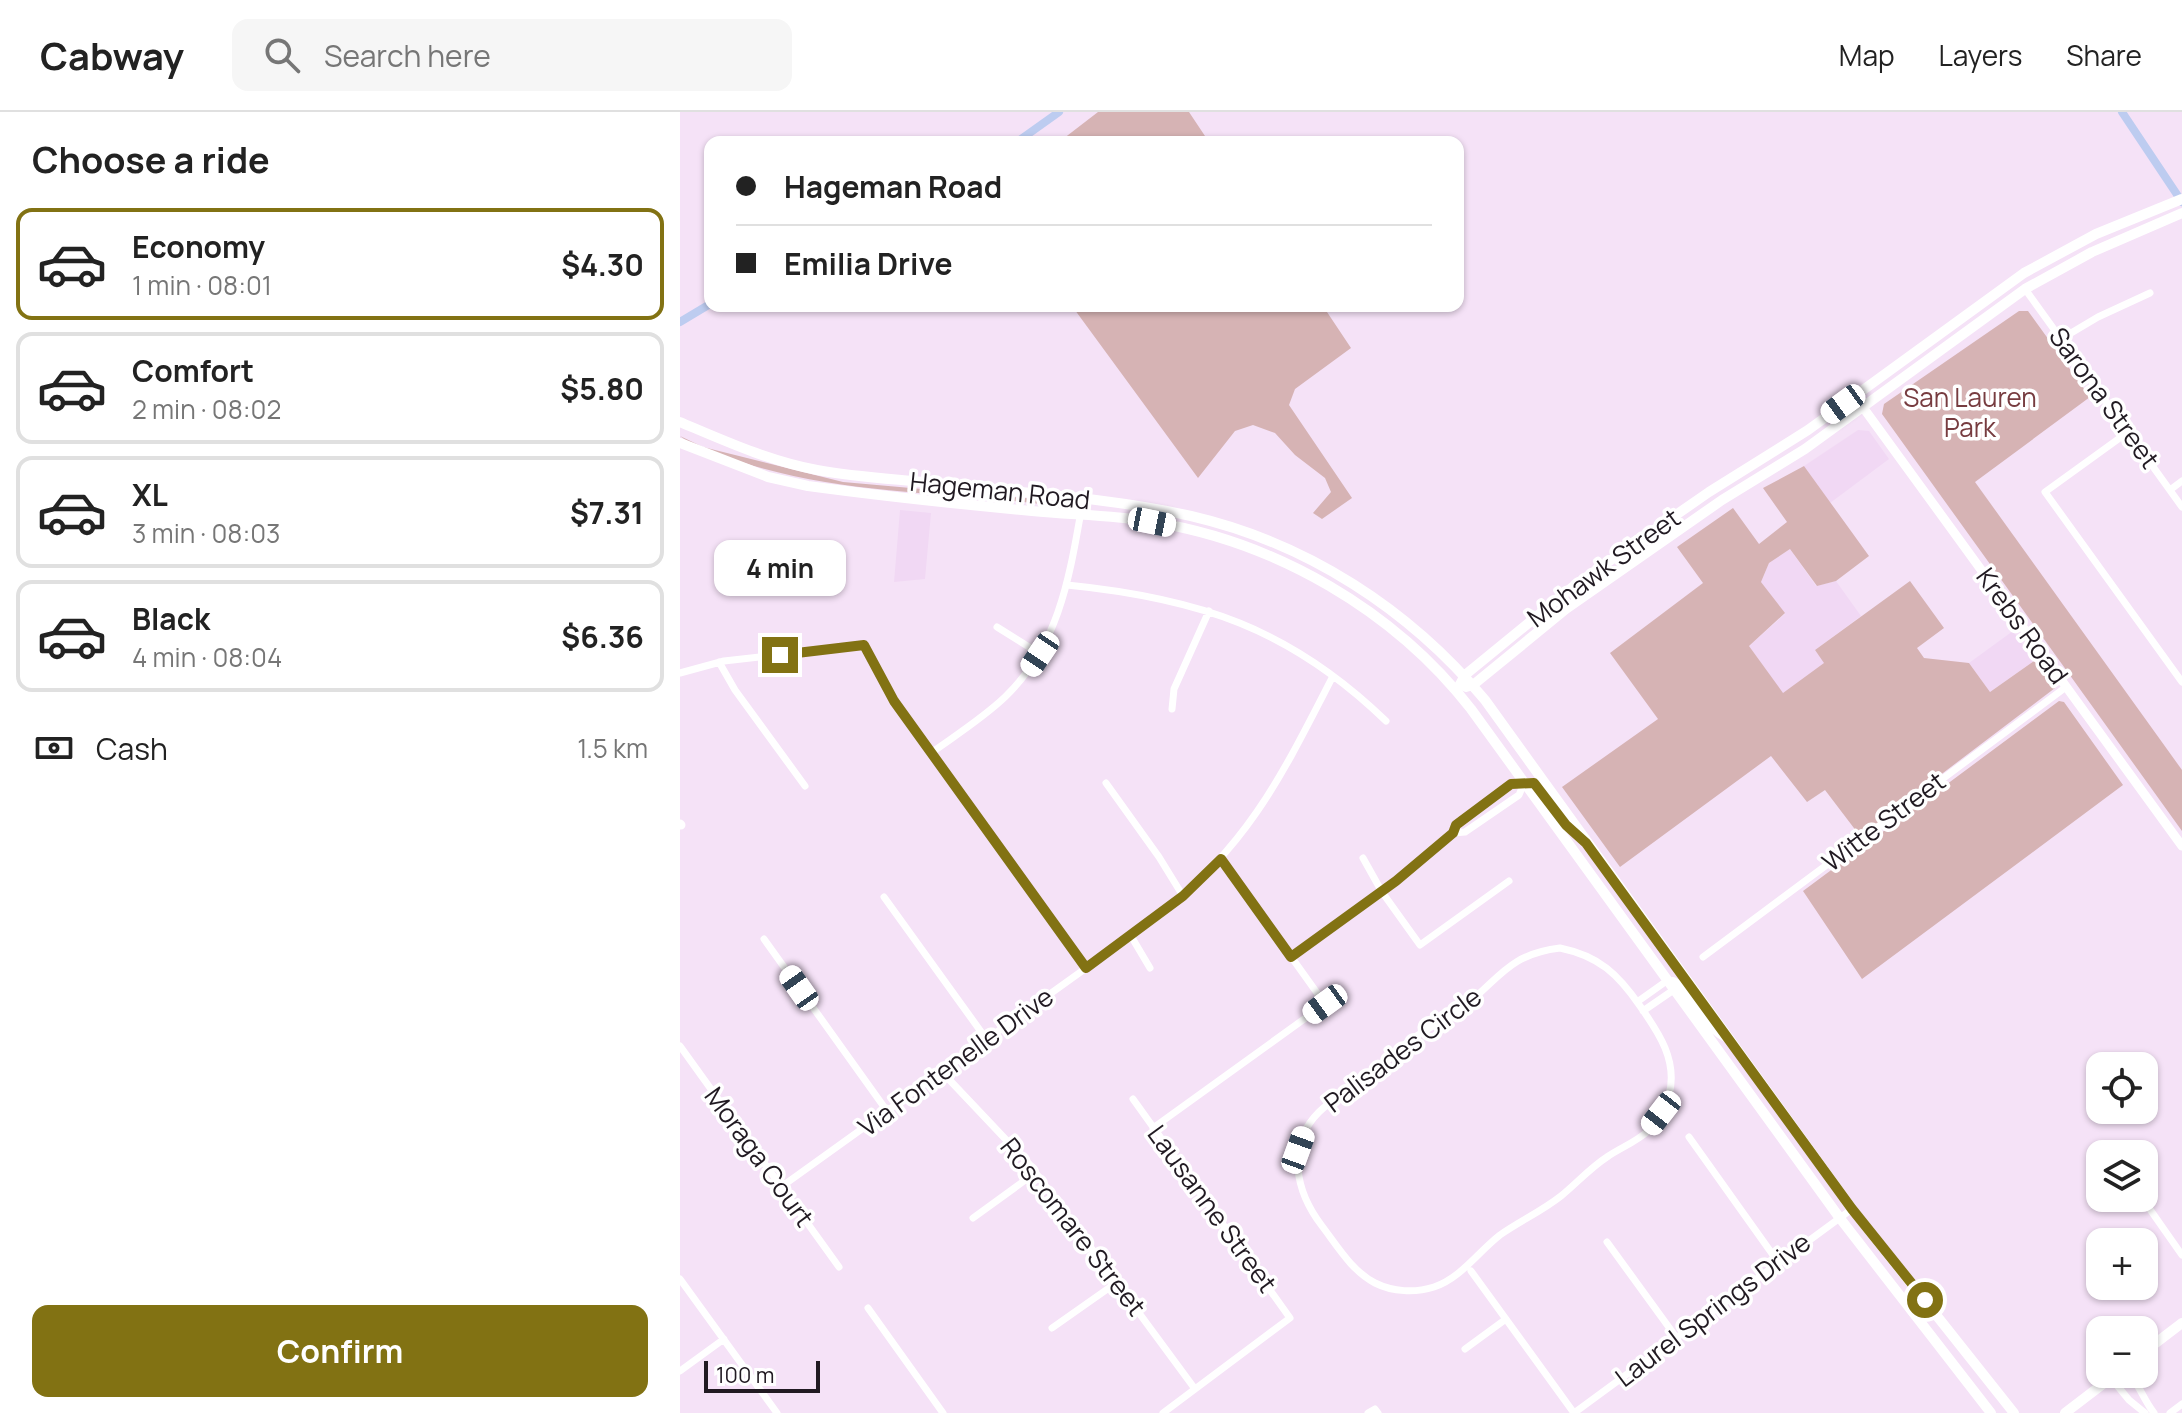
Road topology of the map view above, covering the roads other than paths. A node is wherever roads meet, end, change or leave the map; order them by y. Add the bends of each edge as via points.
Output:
1 (2182, 199) edge
2 (2177, 215) edge
3 (2104, 231) junction
4 (2025, 289) junction
5 (2150, 293) dead end
6 (1948, 328) junction
7 (2061, 339) junction
8 (1862, 406) junction
9 (680, 422) edge
10 (2128, 432) junction
11 (680, 443) edge
12 (2182, 481) edge
13 (2170, 490) junction
14 (1083, 500) junction
15 (2182, 507) edge
16 (1080, 516) junction
17 (1067, 585) junction
18 (1209, 611) junction
19 (997, 627) dead end
20 (1040, 654) junction
21 (719, 662) junction
22 (680, 673) edge
23 (1465, 675) junction
24 (1333, 676) junction
25 (2182, 682) edge
26 (1473, 685) junction
27 (2066, 687) junction
28 (1457, 690) junction
29 (1172, 709) dead end
30 (1386, 721) dead end
31 (931, 753) junction
32 (1106, 783) dead end
33 (1524, 783) junction
34 (805, 786) dead end
35 (1453, 833) junction
36 (1586, 843) junction
37 (2182, 846) edge
38 (1363, 858) dead end
39 (1221, 859) junction
40 (1509, 881) dead end
41 (1382, 892) junction
42 (1183, 896) junction
43 (884, 897) dead end
44 (1131, 936) junction
45 (764, 939) dead end
46 (1291, 957) junction
47 (1703, 957) dead end
48 (1086, 968) junction
49 (1150, 968) dead end
50 (1671, 985) junction
51 (1649, 994) junction
52 (1637, 1002) junction
53 (1655, 1003) junction
54 (1643, 1011) junction
55 (1729, 1038) junction
56 (987, 1040) junction
57 (680, 1046) edge
58 (942, 1072) junction
59 (1133, 1099) dead end
60 (887, 1111) junction
61 (1153, 1128) junction
62 (1689, 1137) dead end
63 (1035, 1173) junction
64 (781, 1187) junction
65 (1852, 1209) junction
66 (2152, 1212) edge
67 (1839, 1217) junction
68 (973, 1218) dead end
69 (1607, 1242) dead end
70 (2182, 1255) edge
71 (1778, 1262) junction
72 (839, 1267) dead end
73 (1471, 1271) dead end
74 (680, 1279) edge
75 (1116, 1283) junction
76 (1899, 1293) junction
77 (868, 1308) dead end
78 (1506, 1319) junction
79 (2182, 1323) edge
80 (1052, 1328) dead end
81 (1676, 1337) junction
82 (724, 1339) junction
83 (2158, 1341) edge
84 (1465, 1349) dead end
85 (1962, 1349) junction
86 (680, 1371) edge
87 (2097, 1388) edge
88 (2122, 1388) edge
89 (2141, 1388) edge
90 (1195, 1389) junction
91 (2144, 1398) junction
92 (2135, 1404) junction
93 (2182, 1404) edge
94 (777, 1413) edge
95 (943, 1413) edge
96 (1163, 1413) edge
97 (1574, 1413) edge
98 (1991, 1413) edge
99 (2014, 1413) edge
100 (2065, 1413) edge
101 (2145, 1413) edge
102 (2154, 1413) edge
103 (2170, 1413) edge

1 - 3 main road, Mohawk Street
2 - 4 main road
3 - 4 main road via 2034,274
3 - 6 main road, Mohawk Street via 2024,273
4 - 7 street, Sarona Street
4 - 8 main road
5 - 7 street
6 - 8 main road via 1869,393
6 - 23 main road, Mohawk Street via 1808,430 1575,585
7 - 10 street, Sarona Street
8 - 26 main road, Mohawk Street via 1566,609
8 - 27 street, Krebs Road
9 - 14 main road, Hageman Road via 742,448 818,470
10 - 13 street, Sarona Street
10 - 25 street via 2045,492
11 - 16 main road, Hageman Road via 768,477 808,486
12 - 13 street
13 - 15 street, Sarona Street
14 - 16 street
14 - 23 main road, Hageman Road via 1205,520 1305,557 1392,610
16 - 17 street
16 - 28 main road, Hageman Road via 1180,527 1266,555 1328,585 1379,619
17 - 18 street via 1148,595
17 - 20 street via 1057,622
18 - 24 street via 1281,642
18 - 29 street via 1174,689
19 - 20 street
20 - 31 street via 1003,699
21 - 22 street
21 - 31 street via 864,645
21 - 34 street
23 - 26 main road, Hageman Road
23 - 28 main road, Mohawk Street
24 - 30 street
24 - 39 street, Via Fontenelle Drive via 1264,804
26 - 28 main road, Mohawk Street
26 - 36 main road, Hageman Road
27 - 37 street, Krebs Road
27 - 47 street, Witte Street
28 - 33 main road, Hageman Road
31 - 48 street
32 - 42 street
33 - 35 street via 1511,784 1456,825
33 - 35 street via 1519,795 1465,832
33 - 36 main road via 1534,783
33 - 50 main road, Hageman Road
35 - 41 street
36 - 55 main road, Hageman Road
38 - 41 street
39 - 42 street, Via Fontenelle Drive
39 - 46 street
40 - 41 street via 1420,945
41 - 46 street
42 - 44 street, Via Fontenelle Drive
43 - 56 street
44 - 48 street, Via Fontenelle Drive
44 - 49 street
45 - 60 street
46 - 61 street via 1325,1004
48 - 56 street, Via Fontenelle Drive
50 - 51 street
50 - 53 street
50 - 55 main road via 1684,989 1716,1033
50 - 67 main road, Hageman Road
51 - 52 street
51 - 53 street
52 - 54 street, Palisades Circle
52 - 54 street, Palisades Circle via 1603,963 1583,953 1560,948 1517,960 1470,1002 1419,1033 1319,1112 1298,1150 1301,1194 1312,1213 1347,1260 1378,1284 1416,1291 1452,1278 1497,1238 1648,1131 1661,1113 1671,1070 1667,1048
53 - 54 street
55 - 65 main road, Hageman Road
56 - 58 street, Via Fontenelle Drive
57 - 64 street, Moraga Court
58 - 60 street, Via Fontenelle Drive
58 - 63 street, Roscomare Street
59 - 61 street, Lausanne Street
60 - 64 street, Via Fontenelle Drive
61 - 90 street, Lausanne Street via 1290,1318
62 - 71 street
63 - 68 street
63 - 75 street, Roscomare Street
64 - 72 street, Moraga Court
65 - 67 street, Laurel Springs Drive
65 - 85 main road, Hageman Road
66 - 70 street
67 - 71 street, Laurel Springs Drive
67 - 76 main road, Hageman Road
69 - 81 street
71 - 81 street, Laurel Springs Drive
73 - 78 street
74 - 82 street
75 - 80 street
75 - 90 street, Roscomare Street
76 - 85 main road via 1934,1332
76 - 98 main road, Hageman Road
77 - 95 street
78 - 84 street
78 - 97 street
79 - 83 main road
81 - 97 street, Laurel Springs Drive
82 - 86 street
82 - 94 street
85 - 99 main road, Hageman Road
87 - 100 main road
88 - 92 street
89 - 91 street
90 - 96 street
91 - 92 street
91 - 102 street
92 - 101 street
93 - 103 street

